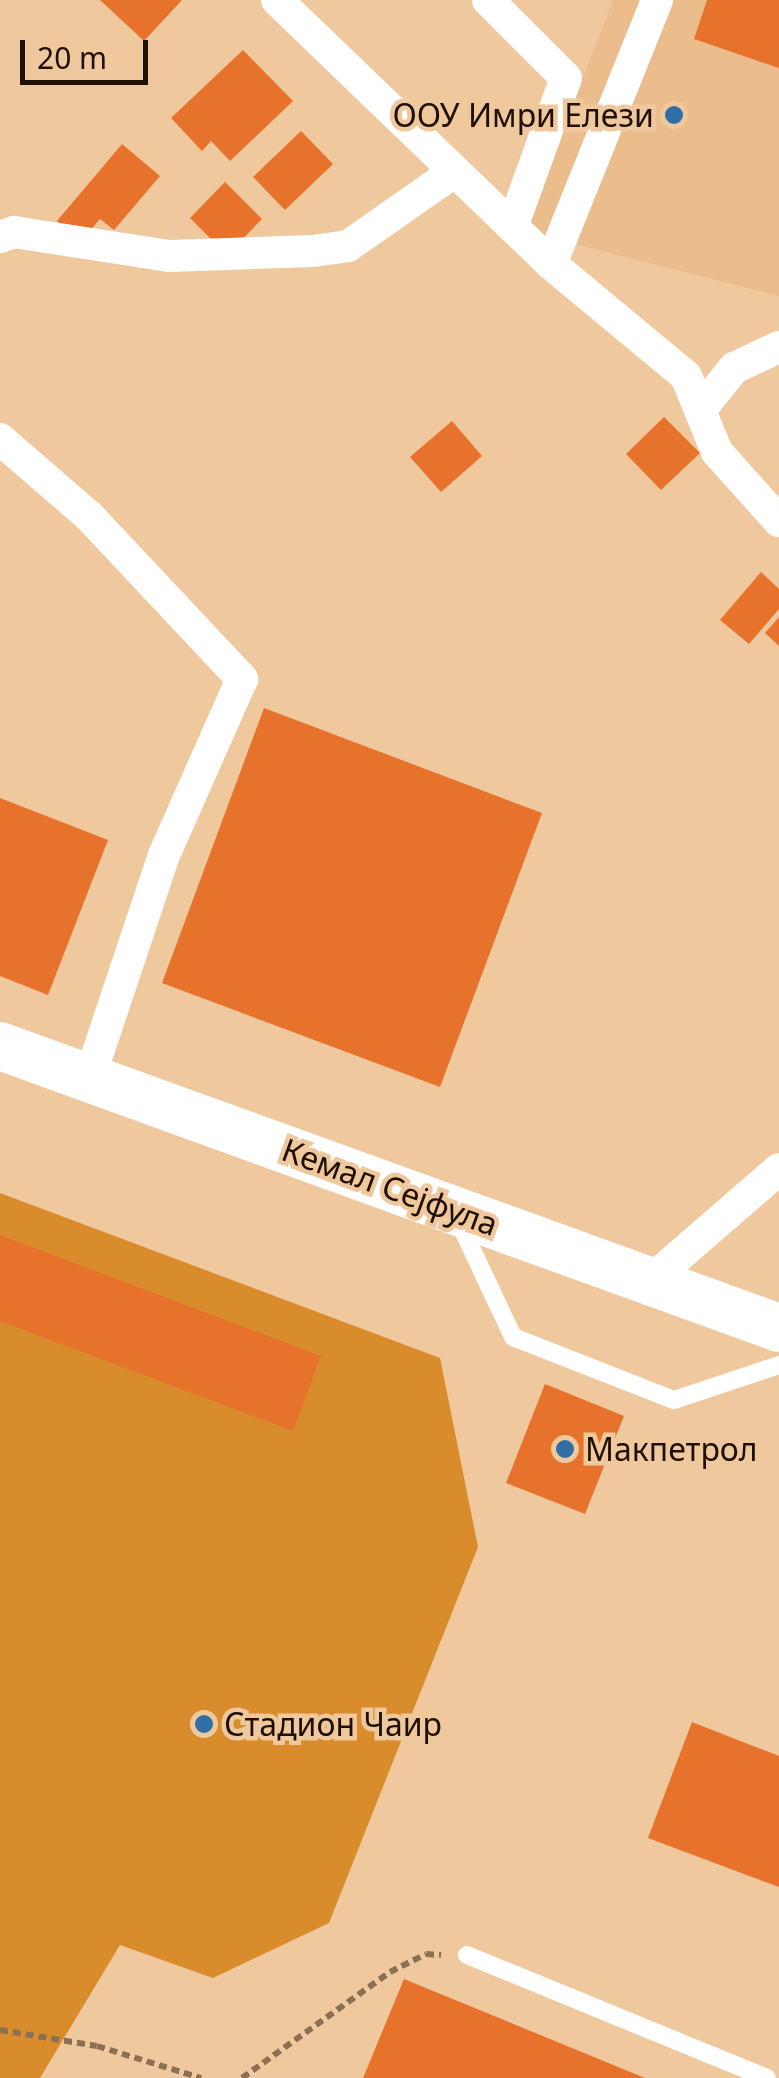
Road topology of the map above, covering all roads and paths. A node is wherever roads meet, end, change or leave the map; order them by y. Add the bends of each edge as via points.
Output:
1 (277, 0) edge
2 (488, 0) edge
3 (657, 0) edge
4 (454, 172) junction
5 (512, 227) junction
6 (0, 237) edge
7 (550, 264) junction
8 (779, 347) edge
9 (701, 409) junction
10 (0, 439) edge
11 (779, 521) edge
12 (0, 1046) edge
13 (90, 1079) junction
14 (779, 1168) edge
15 (454, 1210) junction
16 (652, 1280) junction
17 (779, 1328) edge
18 (779, 1365) edge
19 (467, 1955) joint
20 (0, 2030) edge
21 (201, 2078) edge
22 (242, 2078) edge
23 (767, 2078) edge

1 - 4 street
2 - 5 street via 566,78
3 - 7 street
4 - 5 street
4 - 6 street via 348,246 169,256 14,232
5 - 7 street
7 - 9 street via 686,376
8 - 9 street via 734,368
9 - 11 street via 716,452
10 - 13 street via 89,516 242,679 164,856
12 - 13 street, Кемал Сејфула
13 - 15 street, Кемал Сејфула
14 - 16 street
15 - 16 street, Кемал Сејфула
15 - 18 lane via 513,1337 674,1400
16 - 17 street, Кемал Сејфула
19 - 22 path via 426,1954 390,1972
19 - 23 lane
20 - 21 path via 97,2046

